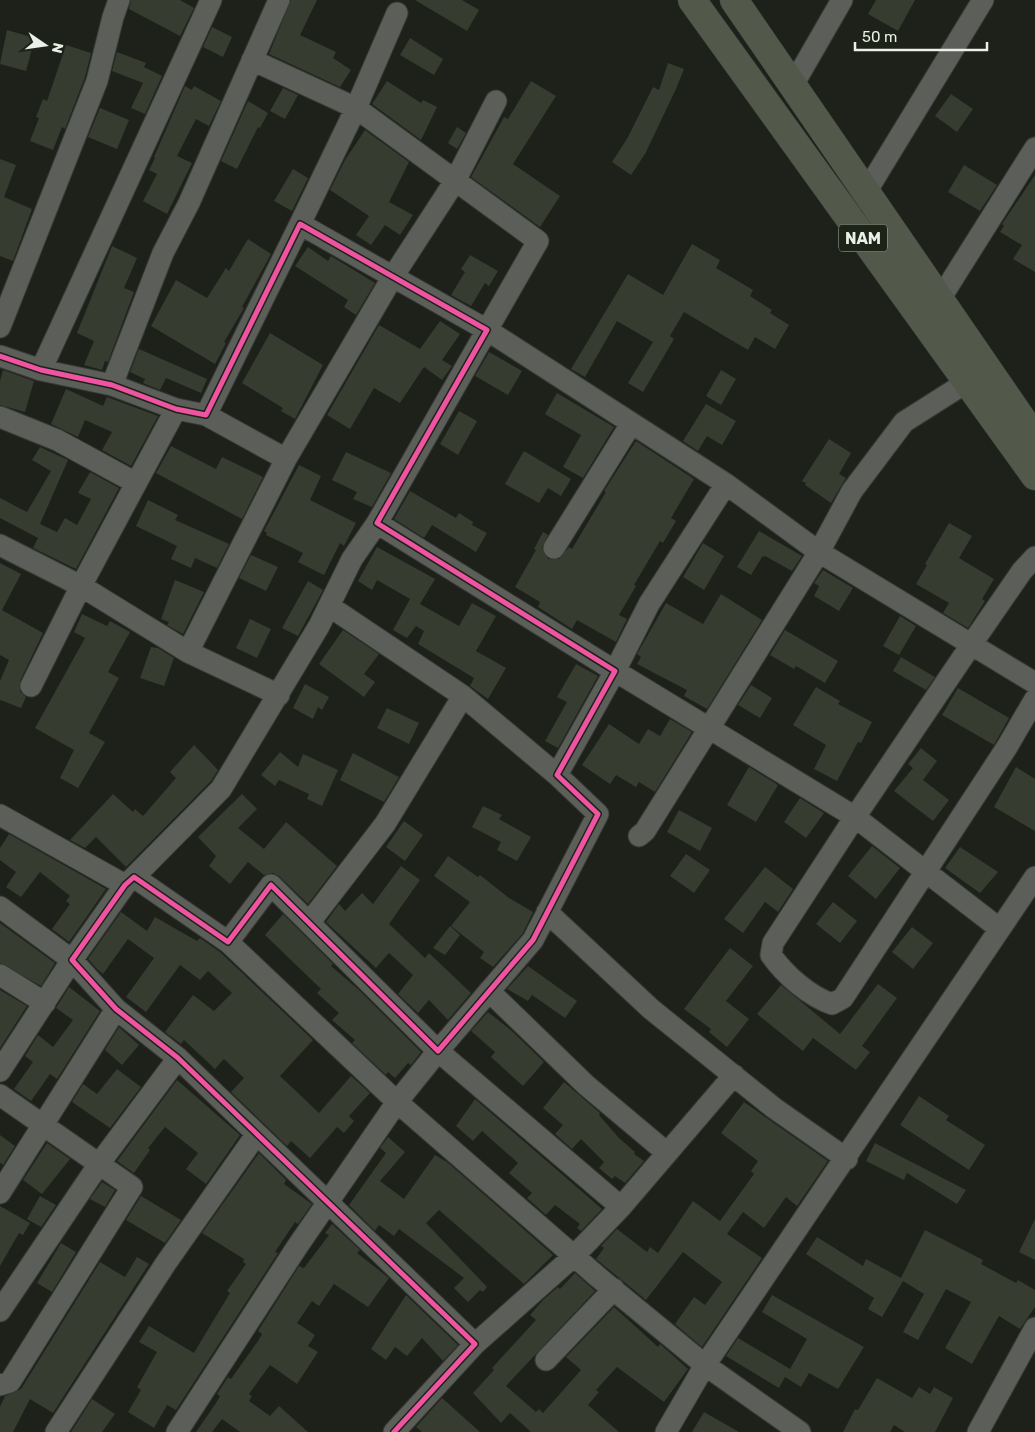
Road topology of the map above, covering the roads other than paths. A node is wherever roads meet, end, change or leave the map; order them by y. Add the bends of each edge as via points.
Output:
1 (119, 0) edge
2 (211, 0) edge
3 (279, 0) edge
4 (692, 0) edge
5 (734, 0) edge
6 (842, 0) edge
7 (983, 0) edge
8 (397, 13) dead end
9 (252, 60) junction
10 (793, 85) junction
11 (496, 101) dead end
12 (356, 108) junction
13 (1035, 148) edge
14 (455, 181) junction
15 (866, 192) junction
16 (300, 224) junction
17 (392, 278) junction
18 (940, 299) junction
19 (0, 327) edge
20 (487, 330) junction
21 (0, 356) edge
22 (41, 370) junction
23 (967, 382) junction
24 (112, 386) junction
25 (176, 409) junction
26 (206, 415) junction
27 (0, 417) edge
28 (631, 424) junction
29 (1035, 438) edge
30 (286, 459) junction
31 (1035, 476) edge
32 (136, 483) junction
33 (726, 484) junction
34 (377, 523) junction
35 (0, 546) edge
36 (554, 548) dead end
37 (820, 552) junction
38 (1035, 557) edge
39 (81, 586) junction
40 (329, 606) junction
41 (971, 645) junction
42 (188, 652) junction
43 (614, 671) junction
44 (1035, 683) edge
45 (31, 686) dead end
46 (280, 695) junction
47 (463, 696) junction
48 (1035, 699) edge
49 (710, 728) junction
50 (557, 775) junction
51 (0, 815) edge
52 (855, 817) junction
53 (640, 836) dead end
54 (924, 870) junction
55 (1035, 877) edge
56 (130, 881) junction
57 (0, 907) edge
58 (547, 912) junction
59 (309, 923) junction
60 (1000, 929) junction
61 (228, 942) junction
62 (72, 960) junction
63 (0, 974) edge
64 (489, 990) junction
65 (45, 1003) junction
66 (116, 1009) junction
67 (438, 1051) junction
68 (178, 1058) junction
69 (0, 1071) edge
70 (734, 1075) junction
71 (0, 1094) edge
72 (397, 1102) junction
73 (42, 1125) junction
74 (256, 1135) junction
75 (667, 1153) junction
76 (846, 1158) junction
77 (99, 1164) junction
78 (0, 1193) edge
79 (330, 1203) junction
80 (621, 1207) junction
81 (574, 1256) junction
82 (614, 1289) junction
83 (0, 1311) edge
84 (1035, 1328) edge
85 (475, 1344) junction
86 (546, 1360) dead end
87 (706, 1364) junction
88 (0, 1385) edge
89 (56, 1432) edge
90 (177, 1432) edge
91 (395, 1432) edge
92 (666, 1432) edge
93 (800, 1432) edge
94 (978, 1432) edge

1 - 19 street via 96,81
2 - 22 street
3 - 9 street
4 - 23 highway, NAM
5 - 10 highway, NAM
6 - 10 street
7 - 15 street
8 - 12 street
9 - 12 street
9 - 24 street via 189,203 163,253
10 - 15 highway, NAM
11 - 14 street
12 - 14 street
12 - 16 street
13 - 18 street
14 - 17 street
14 - 20 street via 538,241
15 - 18 highway, NAM
16 - 17 street
16 - 26 street
17 - 20 street
17 - 30 street
18 - 29 highway, NAM
20 - 28 street
20 - 34 street
21 - 22 street
22 - 24 street
23 - 31 highway, NAM
23 - 37 street via 904,422 852,491
24 - 25 street
25 - 26 street
25 - 32 street
26 - 30 street
27 - 32 street via 57,440
28 - 33 street
28 - 36 street
30 - 42 street
32 - 39 street
33 - 37 street
33 - 43 street via 649,604
34 - 40 street via 352,559
34 - 43 street
35 - 39 street
37 - 41 street
37 - 49 street
38 - 41 street
39 - 42 street
39 - 45 street
40 - 46 street
40 - 47 street
41 - 44 street
41 - 52 street
42 - 46 street
43 - 49 street
43 - 50 street
46 - 56 street via 221,789
47 - 50 street
47 - 59 street via 385,824
48 - 54 street via 1007,747
49 - 52 street
49 - 53 street
50 - 58 street via 598,814
51 - 56 street
52 - 54 street
52 - 54 street via 773,943 771,955 780,968 819,1000 832,1004 843,998
54 - 60 street
55 - 60 street
56 - 61 street
56 - 62 street
57 - 62 street
58 - 64 street via 533,940
58 - 70 street via 651,1008
59 - 61 street via 271,885
59 - 67 street
60 - 76 street
61 - 72 street
62 - 65 street
62 - 66 street
63 - 65 street
64 - 67 street
64 - 75 street via 586,1085
65 - 69 street
66 - 68 street
66 - 73 street
67 - 72 street
67 - 80 street
68 - 74 street
68 - 77 street
70 - 75 street
70 - 76 street via 774,1108
71 - 73 street
72 - 79 street
72 - 81 street
73 - 77 street
73 - 78 street
74 - 79 street
74 - 89 street via 166,1263
75 - 80 street
76 - 87 street
77 - 83 street
77 - 88 street via 132,1187 10,1382
79 - 85 street
79 - 90 street via 243,1328
80 - 81 street
81 - 82 street
81 - 85 street
82 - 86 street
82 - 87 street via 659,1329
84 - 94 street
85 - 91 street
87 - 92 street
87 - 93 street

